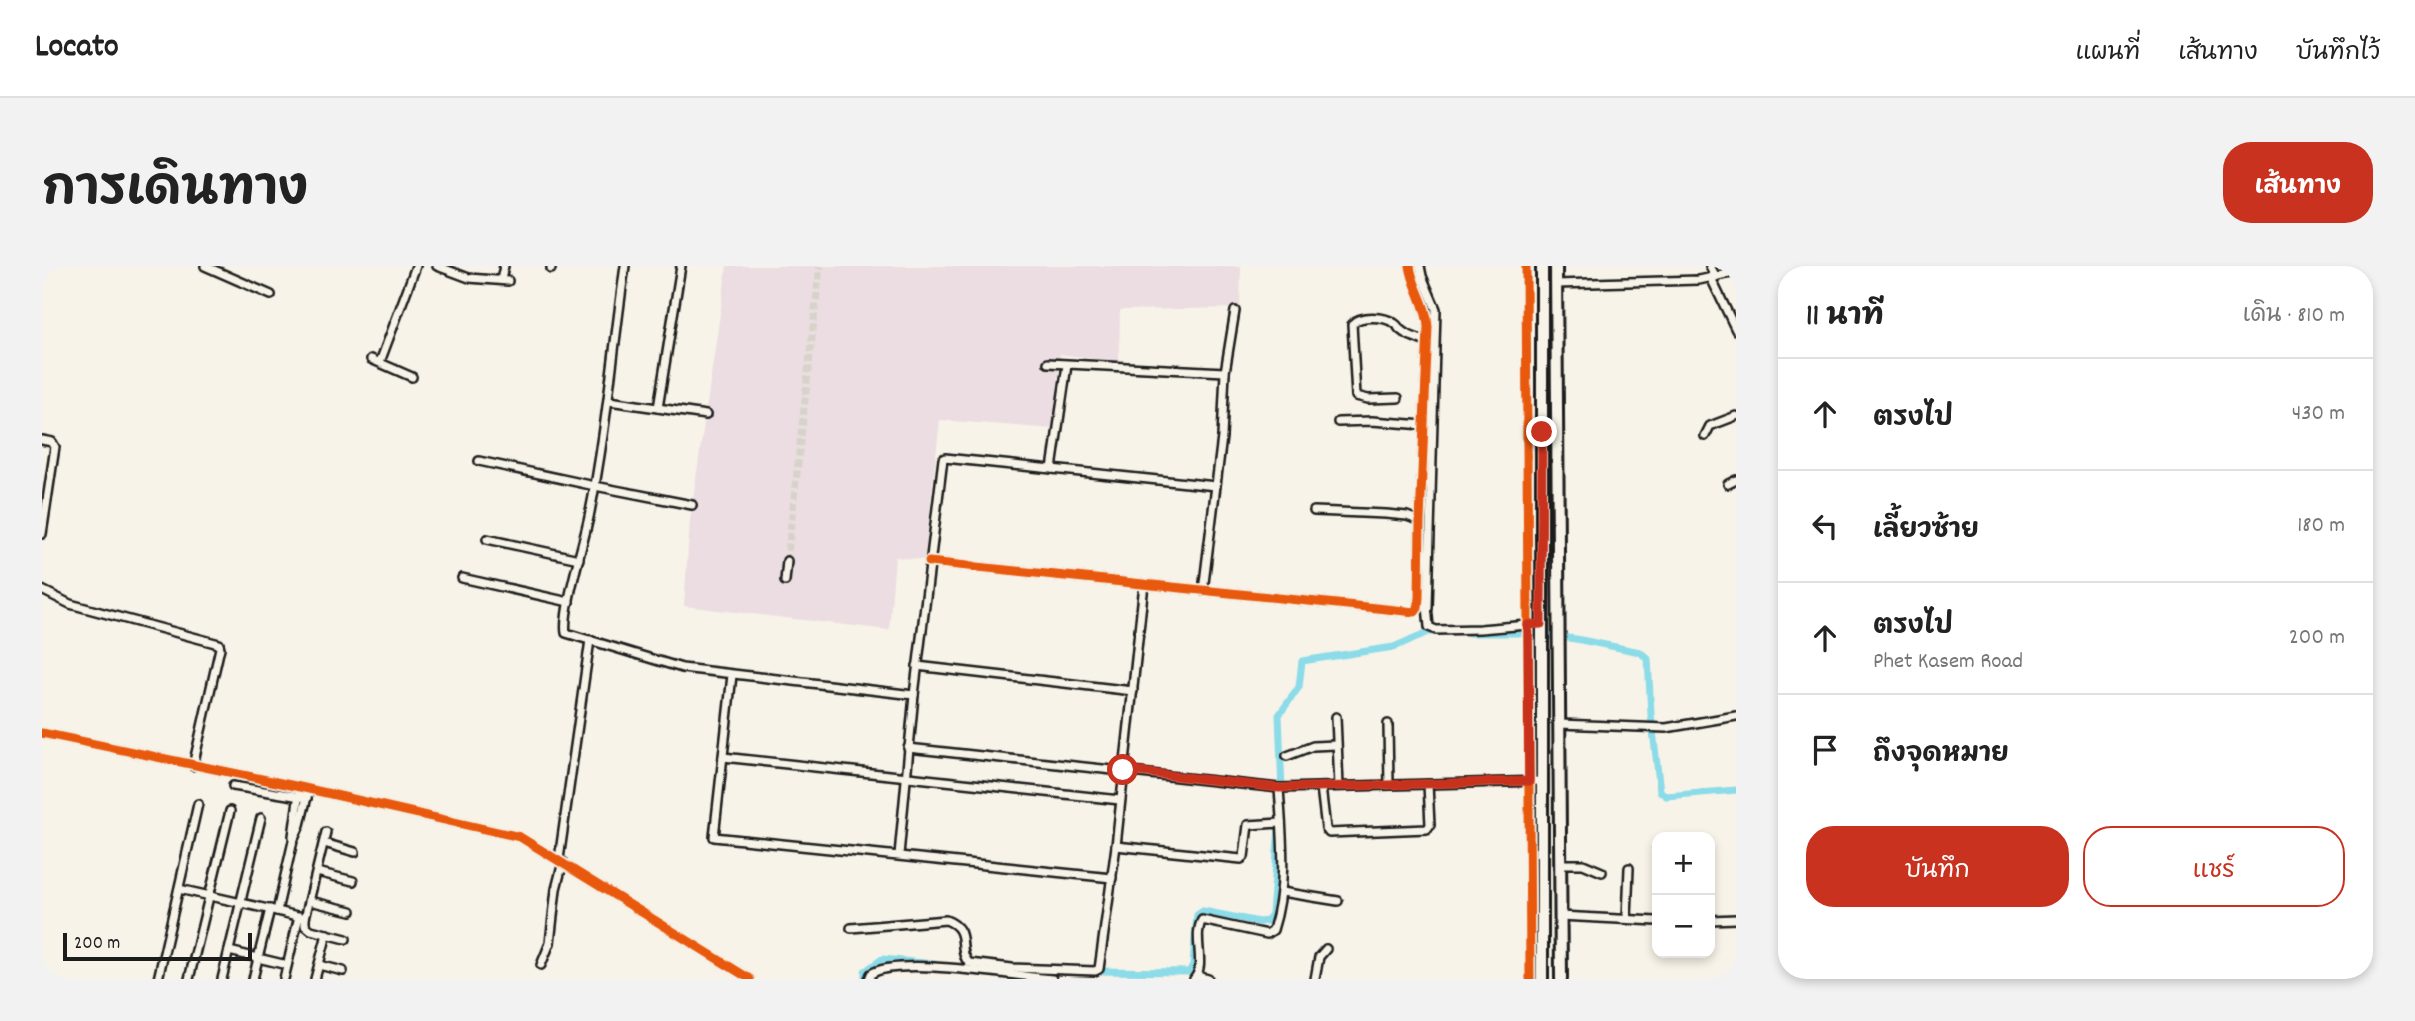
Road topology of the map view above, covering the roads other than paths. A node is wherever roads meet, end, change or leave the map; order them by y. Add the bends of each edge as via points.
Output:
1 (416, 266) edge
2 (437, 266) edge
3 (503, 266) edge
4 (625, 266) edge
5 (681, 266) edge
6 (1410, 266) edge
7 (1420, 266) edge
8 (1542, 266) edge
9 (1556, 266) edge
10 (1710, 266) edge
11 (208, 267) edge
12 (1736, 272) edge
13 (1714, 278) junction
14 (1556, 284) junction
15 (271, 295) dead end
16 (1235, 310) dead end
17 (1736, 330) edge
18 (1427, 343) junction
19 (371, 359) dead end
20 (380, 362) junction
21 (1048, 363) dead end
22 (1067, 365) junction
23 (1225, 372) junction
24 (412, 377) dead end
25 (1398, 398) dead end
26 (609, 401) junction
27 (658, 408) junction
28 (706, 415) dead end
29 (1736, 416) edge
30 (1338, 422) dead end
31 (1424, 425) junction
32 (1704, 436) dead end
33 (42, 439) edge
34 (479, 461) dead end
35 (1052, 469) junction
36 (595, 486) junction
37 (1216, 486) junction
38 (692, 505) dead end
39 (1314, 511) dead end
40 (1420, 521) junction
41 (42, 534) edge
42 (487, 539) dead end
43 (579, 559) junction
44 (787, 561) tunnel mouth
45 (929, 562) junction
46 (462, 578) dead end
47 (785, 581) dead end
48 (1144, 584) junction
49 (42, 590) edge
50 (1203, 591) junction
51 (1420, 598) junction
52 (569, 602) junction
53 (1428, 607) junction
54 (1541, 632) junction
55 (590, 640) junction
56 (917, 666) junction
57 (732, 675) junction
58 (1133, 691) junction
59 (914, 695) junction
60 (1736, 716) edge
61 (1336, 718) dead end
62 (1388, 724) dead end
63 (1559, 724) junction
64 (42, 733) edge
65 (1336, 746) junction
66 (908, 748) junction
67 (1287, 756) dead end
68 (723, 757) junction
69 (193, 766) junction
70 (1123, 770) junction
71 (905, 778) junction
72 (1542, 781) junction
73 (1428, 784) junction
74 (1389, 785) junction
75 (233, 786) dead end
76 (1321, 786) junction
77 (1339, 786) junction
78 (300, 787) junction
79 (1282, 788) junction
80 (309, 789) junction
81 (302, 798) junction
82 (1120, 800) junction
83 (198, 804) dead end
84 (230, 810) dead end
85 (261, 817) dead end
86 (1281, 823) junction
87 (326, 832) dead end
88 (324, 843) junction
89 (1116, 846) junction
90 (355, 852) dead end
91 (899, 855) junction
92 (561, 861) junction
93 (1560, 864) junction
94 (1629, 868) dead end
95 (317, 872) junction
96 (1602, 872) dead end
97 (1112, 878) junction
98 (353, 881) dead end
99 (179, 889) junction
100 (1282, 892) junction
101 (208, 896) junction
102 (310, 901) junction
103 (1338, 901) dead end
104 (240, 903) junction
105 (273, 910) junction
106 (351, 911) dead end
107 (1560, 916) junction
108 (302, 917) junction
109 (1627, 919) junction
110 (1736, 919) edge
111 (1715, 920) edge
112 (1652, 921) edge
113 (850, 928) dead end
114 (327, 934) junction
115 (346, 939) dead end
116 (1326, 949) dead end
117 (229, 951) junction
118 (258, 958) junction
119 (287, 965) junction
120 (319, 965) junction
121 (541, 965) dead end
122 (952, 970) junction
123 (343, 971) dead end
124 (1196, 977) edge
125 (159, 979) edge
126 (190, 979) edge
127 (222, 979) edge
128 (253, 979) edge
129 (284, 979) edge
130 (315, 979) edge
131 (750, 979) edge
132 (869, 979) edge
133 (951, 979) edge
134 (1052, 979) edge
135 (1208, 979) edge
136 (1315, 979) edge
137 (1542, 979) edge
138 (1561, 979) edge

1 - 20 street
2 - 3 street via 469,278 505,280
4 - 26 street
5 - 27 street
6 - 18 street via 1426,308
7 - 53 street via 1436,309
8 - 54 main road
9 - 14 main road
10 - 13 street
11 - 15 street
12 - 13 street
13 - 14 street
13 - 17 street
14 - 63 main road
16 - 23 street
18 - 25 street via 1390,321 1365,318 1352,324 1356,396
18 - 31 street
19 - 20 street
20 - 24 street
21 - 22 street
22 - 23 street
22 - 35 street
23 - 37 street
26 - 27 street
26 - 36 street
27 - 28 street
29 - 32 street via 1710,426
30 - 31 street
31 - 40 street
33 - 41 street via 55,447
34 - 36 street
35 - 37 street
35 - 45 street via 943,459
36 - 38 street
36 - 43 street
37 - 50 street
39 - 40 street via 1386,514
40 - 51 street
42 - 43 street
43 - 52 street
44 - 47 street
45 - 48 street
45 - 56 street
46 - 52 street
48 - 50 street
48 - 58 street
49 - 69 street via 70,604 219,644
50 - 51 street via 1411,613 1418,610
51 - 53 street
52 - 55 street via 566,633
53 - 54 street via 1429,628 1436,630
54 - 72 main road
55 - 57 street via 682,668
55 - 92 street
56 - 58 street
56 - 59 street
57 - 59 street
57 - 68 street
58 - 70 street
59 - 66 street
60 - 63 street via 1683,726
61 - 65 street
62 - 74 street
63 - 93 main road
64 - 69 street
65 - 67 street via 1313,746
65 - 77 street
66 - 70 street
66 - 71 street
68 - 71 street
68 - 91 street via 714,837
69 - 78 street
70 - 79 street
70 - 82 street
71 - 82 street
71 - 91 street
72 - 73 street
72 - 137 main road
73 - 74 street
73 - 76 street via 1427,829 1329,833
74 - 77 street
75 - 81 street
76 - 77 street
76 - 79 street
78 - 80 street
78 - 81 street
79 - 86 street
80 - 81 street
80 - 92 street via 509,834
81 - 105 street
82 - 89 street
83 - 99 street
84 - 101 street
85 - 104 street
86 - 89 street via 1248,825 1241,859
86 - 100 street
87 - 88 street
88 - 90 street
88 - 95 street
89 - 97 street
91 - 97 street
92 - 121 street via 550,943
92 - 131 street
93 - 96 street via 1583,864
93 - 107 main road
94 - 109 street
95 - 98 street
95 - 102 street
97 - 113 street via 1101,961 1095,971 969,962 962,934 946,920
99 - 101 street
99 - 125 street
100 - 103 street
100 - 124 street via 1270,933 1202,920
101 - 104 street
101 - 126 street
102 - 106 street
102 - 108 street
104 - 105 street
104 - 117 street
105 - 108 street
105 - 118 street
107 - 109 street
107 - 138 main road
108 - 114 street via 307,928
108 - 119 street
109 - 112 street
110 - 111 street
114 - 115 street
114 - 120 street
116 - 136 street via 1319,957
117 - 118 street
117 - 127 street
118 - 119 street
118 - 128 street
119 - 129 street
120 - 123 street
120 - 130 street
122 - 132 street via 890,967 874,972
122 - 133 street
122 - 134 street
124 - 135 street

